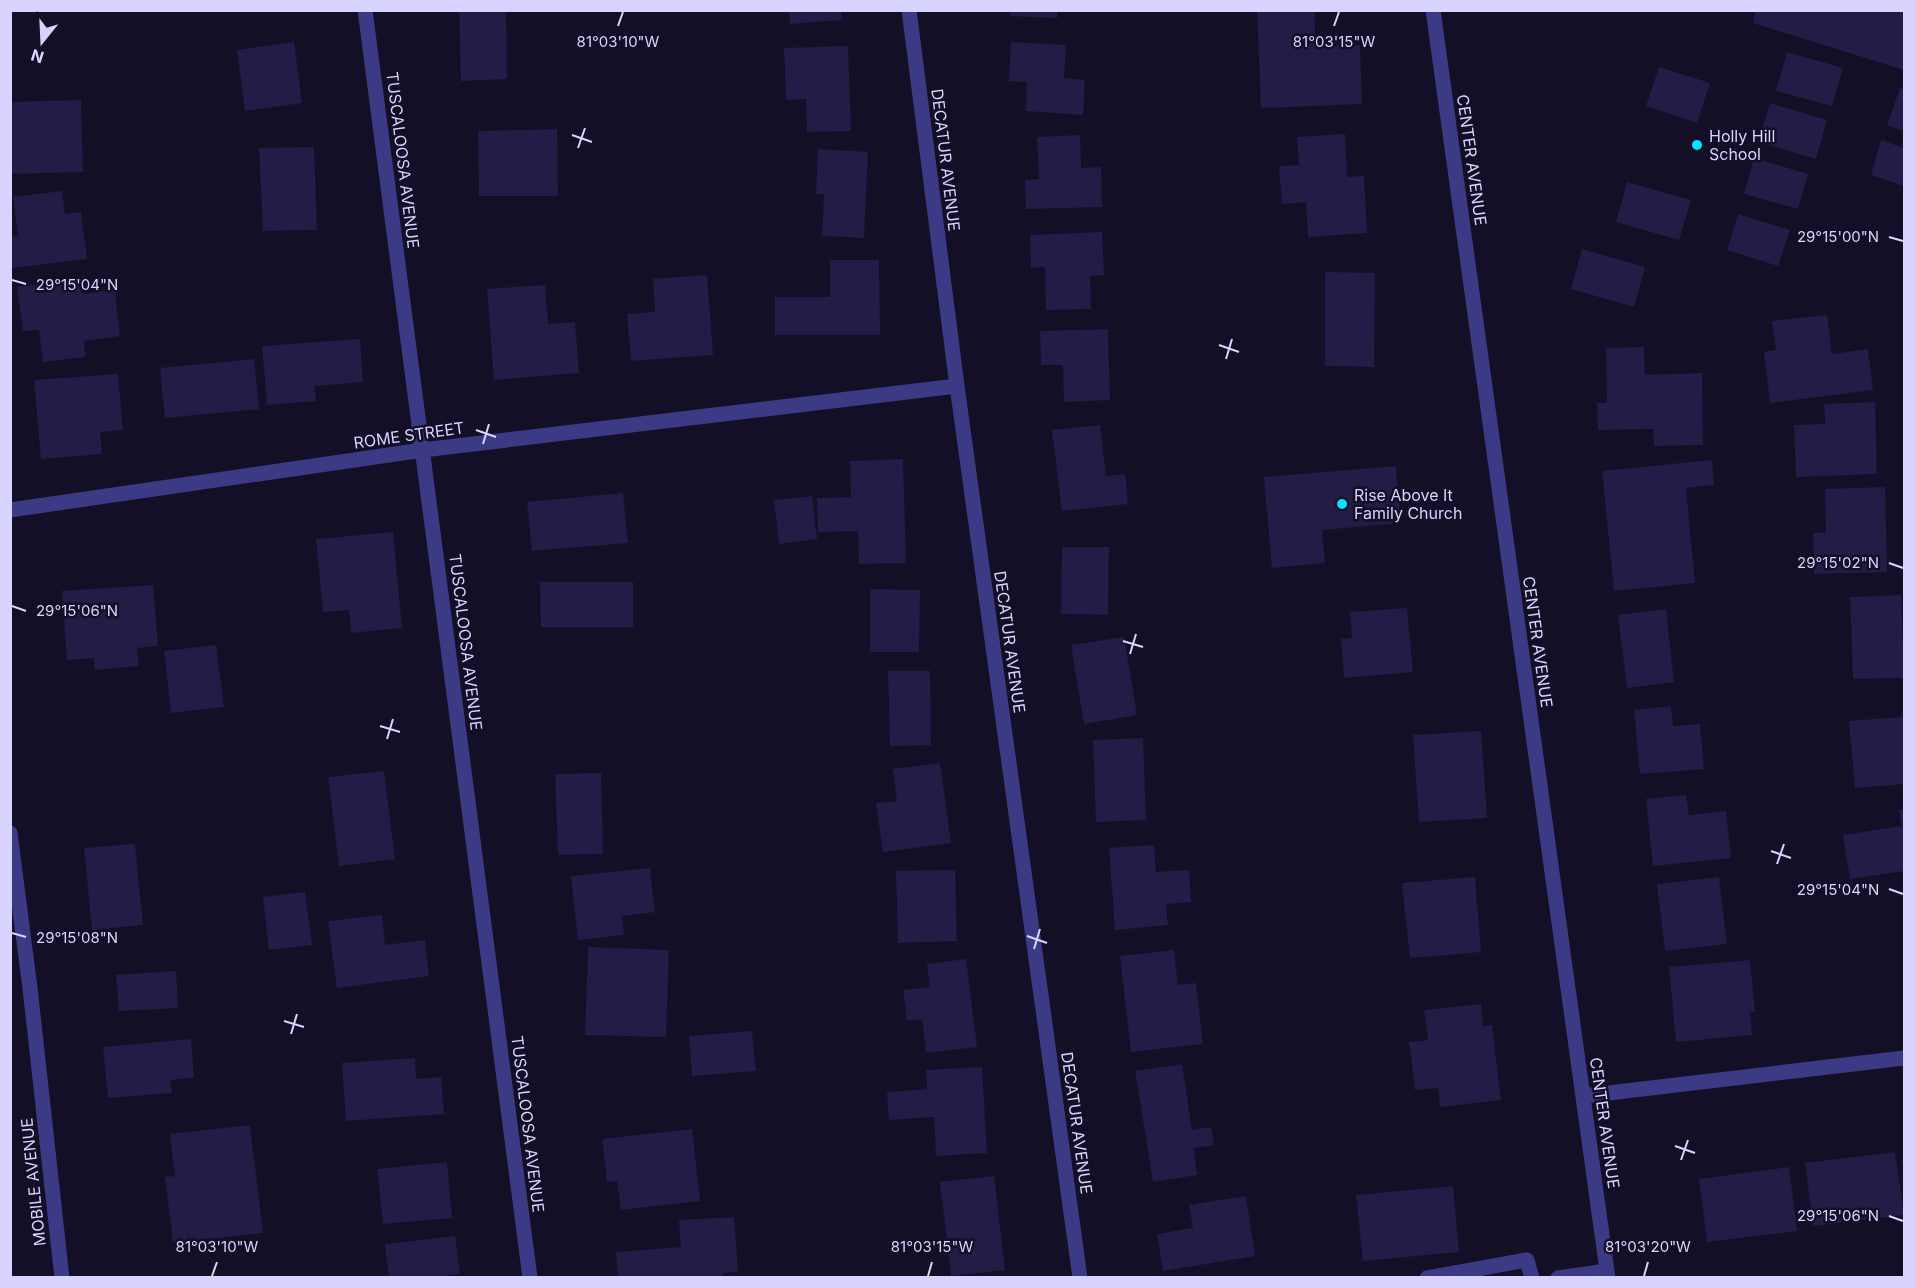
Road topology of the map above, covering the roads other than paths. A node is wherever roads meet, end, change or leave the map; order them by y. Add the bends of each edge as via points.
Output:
1 (365, 10) edge
2 (909, 10) edge
3 (1433, 10) edge
4 (957, 386) junction
5 (423, 450) junction
6 (10, 510) edge
7 (10, 832) edge
8 (1905, 1058) edge
9 (1583, 1096) junction
10 (1607, 1274) edge
11 (62, 1278) edge
12 (530, 1278) edge
13 (1080, 1278) edge
14 (1427, 1278) edge
15 (1532, 1278) edge
16 (1558, 1278) edge

1 - 5 street, TUSCALOOSA AVENUE
2 - 4 street, DECATUR AVENUE
3 - 9 street, CENTER AVENUE
4 - 5 street, ROME STREET
4 - 13 street, DECATUR AVENUE
5 - 6 street, ROME STREET
5 - 12 street, TUSCALOOSA AVENUE
7 - 11 street, MOBILE AVENUE
8 - 9 street
9 - 10 street, CENTER AVENUE
10 - 16 street
14 - 15 street via 1527,1260

